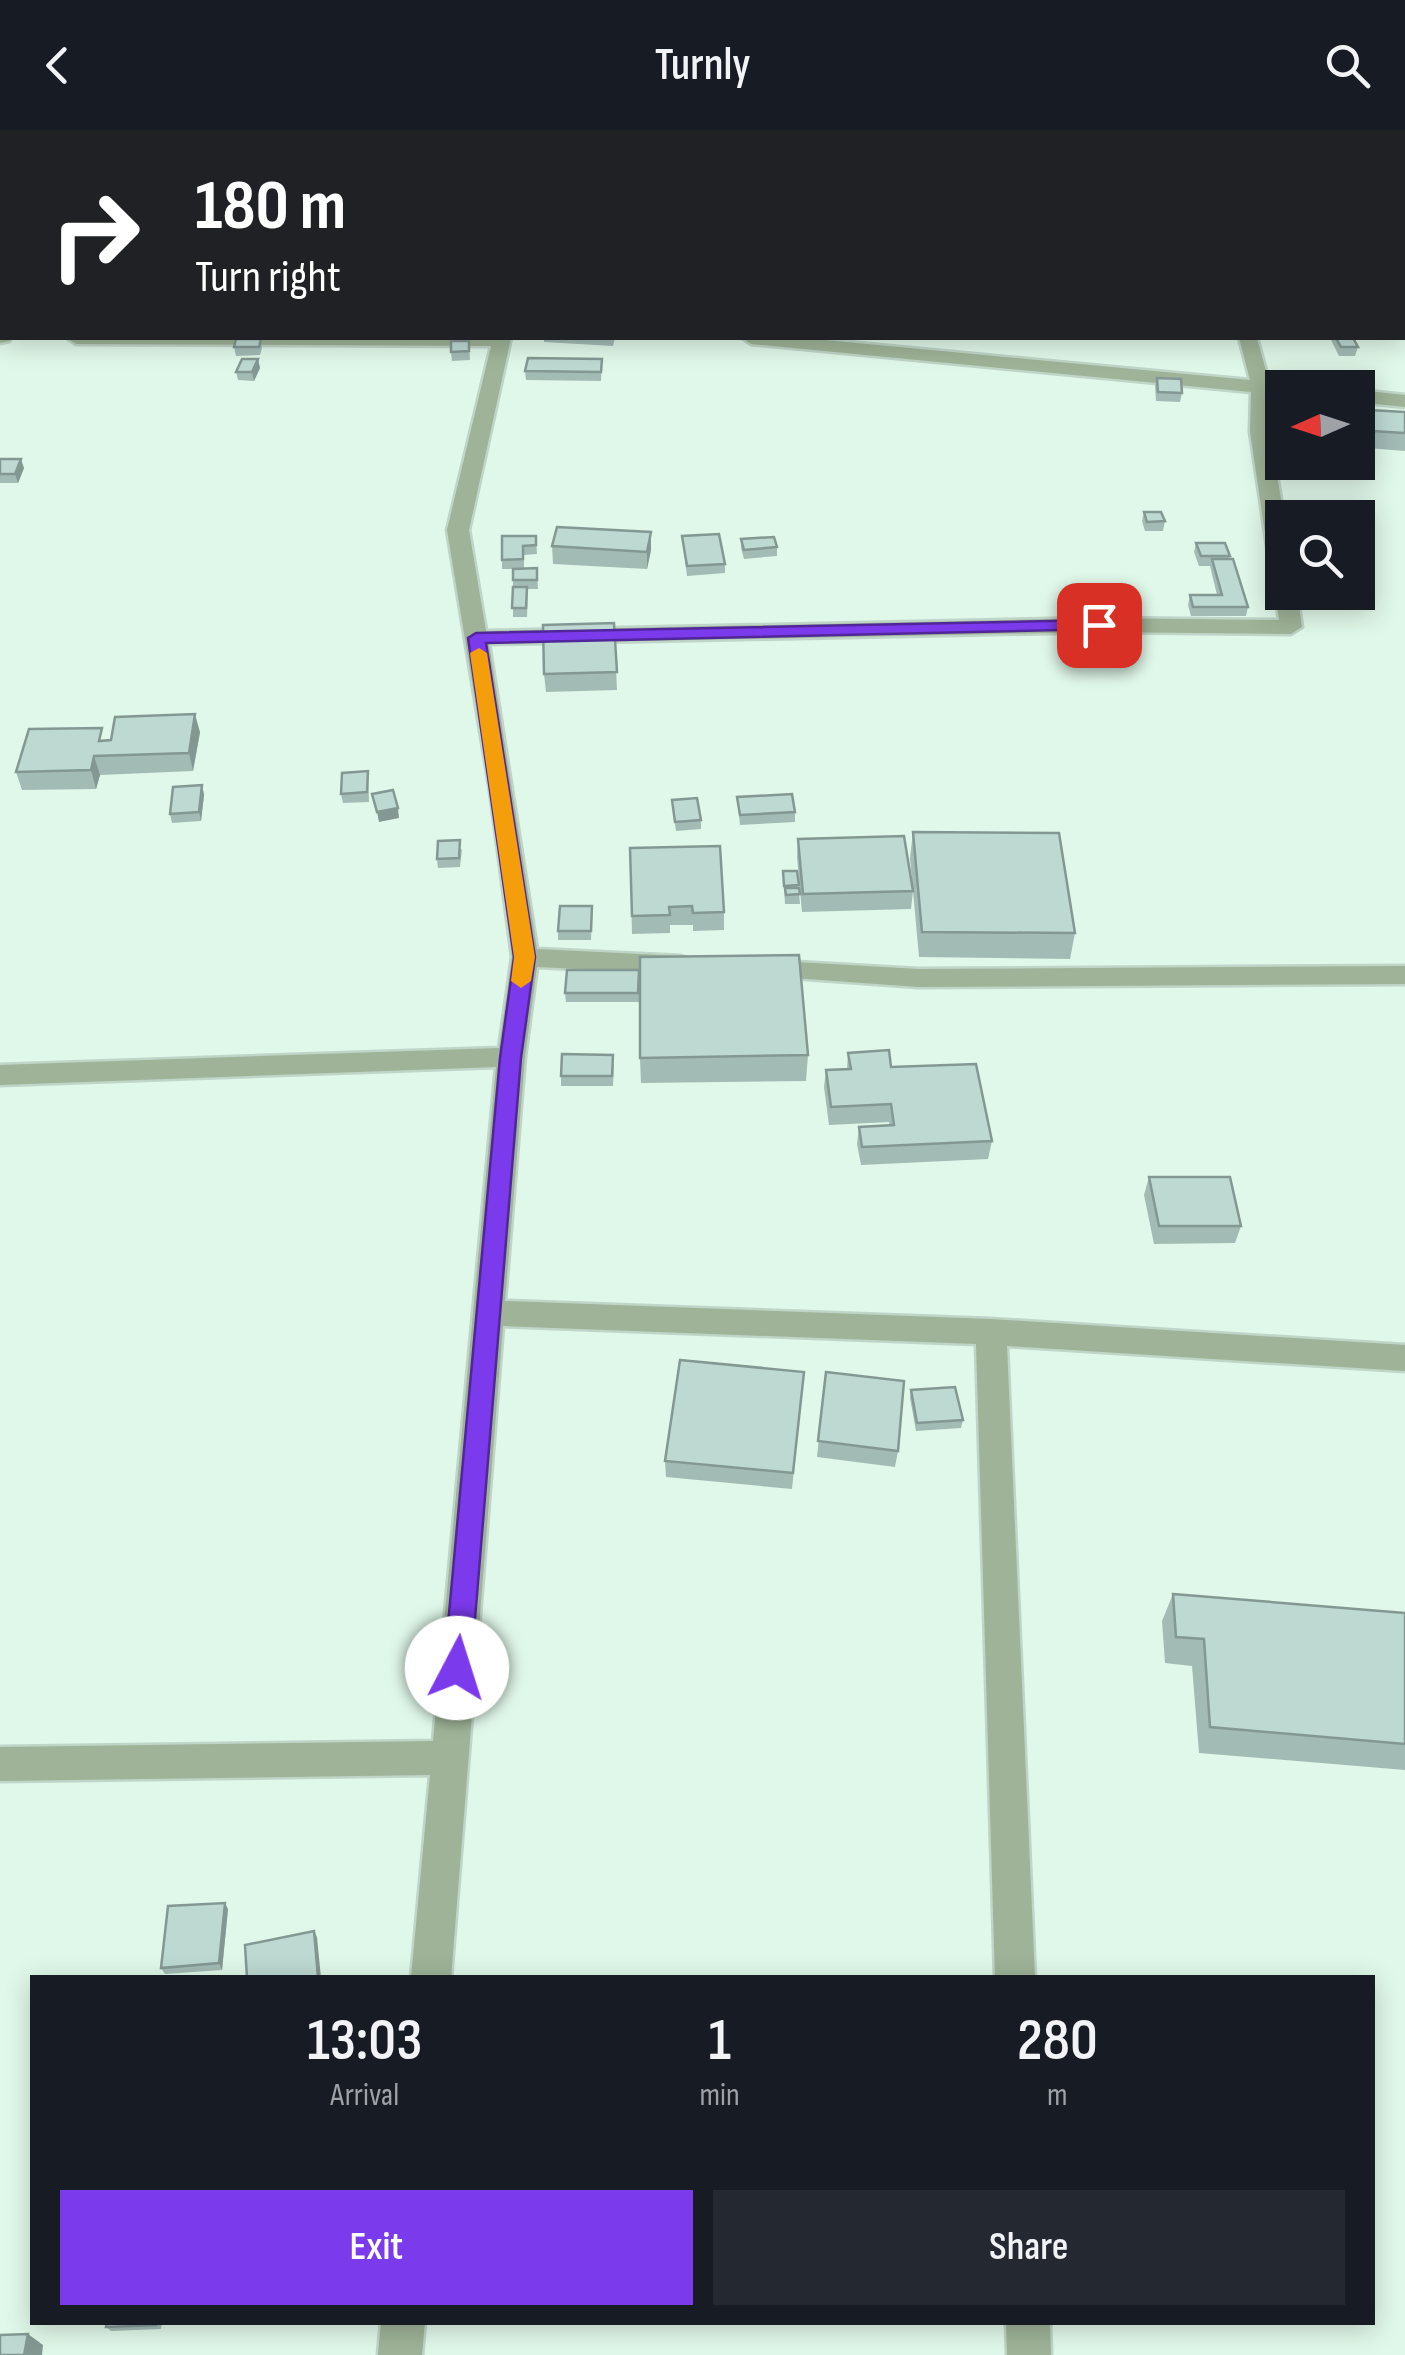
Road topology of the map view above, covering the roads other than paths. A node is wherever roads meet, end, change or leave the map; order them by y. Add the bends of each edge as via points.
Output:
1 (501, 340) edge
2 (772, 340) edge
3 (1249, 340) edge
4 (1265, 373) edge
5 (1265, 387) edge
6 (1375, 398) edge
7 (1405, 401) edge
8 (1265, 414) edge
9 (1265, 464) edge
10 (1289, 610) edge
11 (476, 638) junction
12 (524, 957) junction
13 (702, 966) edge
14 (741, 968) edge
15 (1405, 975) edge
16 (511, 1058) junction
17 (0, 1076) edge
18 (488, 1313) junction
19 (990, 1332) junction
20 (1405, 1358) edge
21 (449, 1758) junction
22 (0, 1764) edge
23 (431, 1975) edge
24 (1015, 1975) edge
25 (403, 2325) edge
26 (1028, 2325) edge
27 (400, 2355) edge
28 (1030, 2355) edge

1 - 11 street via 458,530
2 - 5 street
3 - 4 street
6 - 7 street
8 - 9 street
10 - 11 street via 1291,627
11 - 12 street
12 - 13 street
12 - 16 street
14 - 15 street via 918,978
16 - 17 street
16 - 18 street
18 - 19 street
18 - 21 street
19 - 20 street
19 - 24 street
21 - 22 street
21 - 23 street
25 - 27 street
26 - 28 street

